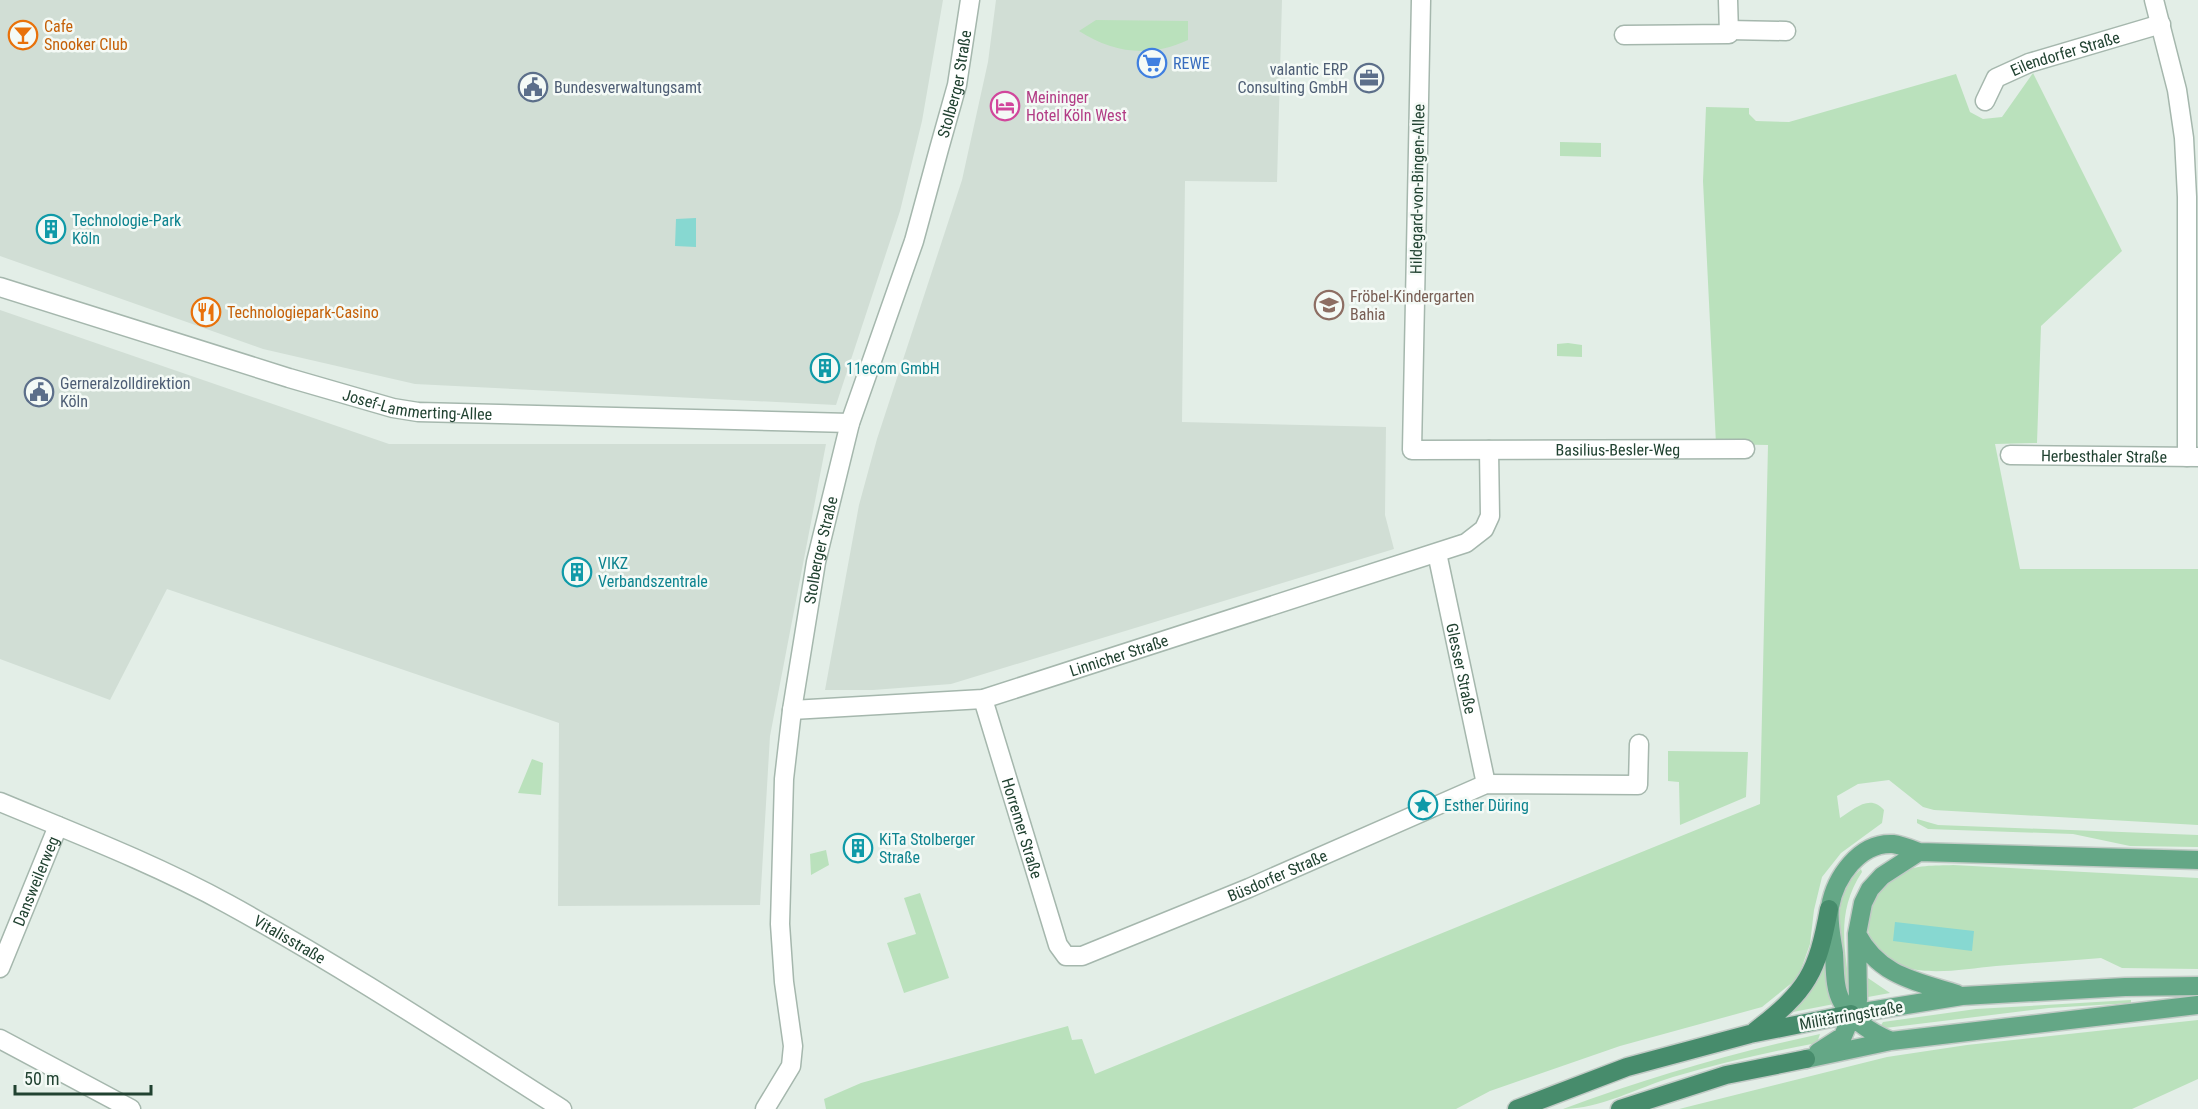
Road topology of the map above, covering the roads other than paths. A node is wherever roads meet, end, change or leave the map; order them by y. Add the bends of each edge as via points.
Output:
1 (970, 0) edge
2 (1421, 0) edge
3 (1728, 0) edge
4 (2154, 0) edge
5 (2161, 24) junction
6 (1728, 30) junction
7 (1786, 32) dead end
8 (1624, 35) dead end
9 (1985, 101) dead end
10 (0, 287) edge
11 (850, 423) junction
12 (1745, 449) dead end
13 (1412, 450) joint
14 (1489, 450) junction
15 (2010, 455) dead end
16 (2192, 457) edge
17 (1437, 553) junction
18 (983, 699) junction
19 (792, 710) junction
20 (1639, 744) dead end
21 (1486, 784) junction
22 (0, 802) edge
23 (58, 826) junction
24 (1919, 852) junction
25 (2198, 860) edge
26 (1829, 909) junction
27 (1857, 934) junction
28 (1066, 956) joint
29 (0, 968) edge
30 (2198, 986) edge
31 (1962, 996) junction
32 (2198, 1005) edge
33 (1851, 1014) junction
34 (1750, 1034) junction
35 (0, 1040) edge
36 (1891, 1041) junction
37 (1806, 1059) junction
38 (131, 1109) edge
39 (562, 1109) edge
40 (765, 1109) edge
41 (1517, 1109) edge
42 (1620, 1109) edge

1 - 11 street, Stolberger Straße via 957,85 914,241
2 - 13 street, Hildegard-von-Bingen-Allee
3 - 6 street
4 - 5 street
5 - 9 street, Eilendorfer Straße via 2020,67 1996,78
5 - 16 street via 2184,138
6 - 7 street
6 - 8 street via 1729,34
10 - 11 street, Josef-Lammerting-Allee via 393,408 418,412
11 - 19 street, Stolberger Straße via 823,527
12 - 14 street, Basilius-Besler-Weg
13 - 14 street, Basilius-Besler-Weg
14 - 17 street via 1490,516 1484,530 1466,543
15 - 16 street, Herbesthaler Straße
17 - 18 street, Linnicher Straße
17 - 21 street, Glesser Straße
18 - 19 street, Linnicher Straße
18 - 28 street, Horremer Straße via 1058,945
19 - 40 street, Stolberger Straße via 784,779 780,924 793,1046 791,1066
20 - 21 street via 1638,784 1620,780
21 - 28 street, Büsdorfer Straße via 1250,888 1082,956
22 - 23 street, Vitalisstraße
23 - 29 street, Dansweilerweg
23 - 39 street, Vitalisstraße via 149,864 228,904 393,1001
24 - 25 main road
24 - 26 main road via 1892,844 1862,853 1847,867
24 - 27 main road via 1882,876 1870,889
26 - 33 main road via 1839,995
26 - 34 highway via 1822,947 1811,975 1774,1016
27 - 31 main road via 1869,955 1882,966 1904,978
27 - 33 main road via 1858,991
30 - 31 main road, Militärringstraße
31 - 33 main road, Militärringstraße
32 - 36 main road, Militärringstraße
33 - 34 highway, Militärringstraße
33 - 36 main road
33 - 37 main road via 1843,1036
34 - 41 highway, Militärringstraße via 1627,1067
35 - 38 street
36 - 37 main road, Militärringstraße
37 - 42 highway, Militärringstraße via 1725,1074

